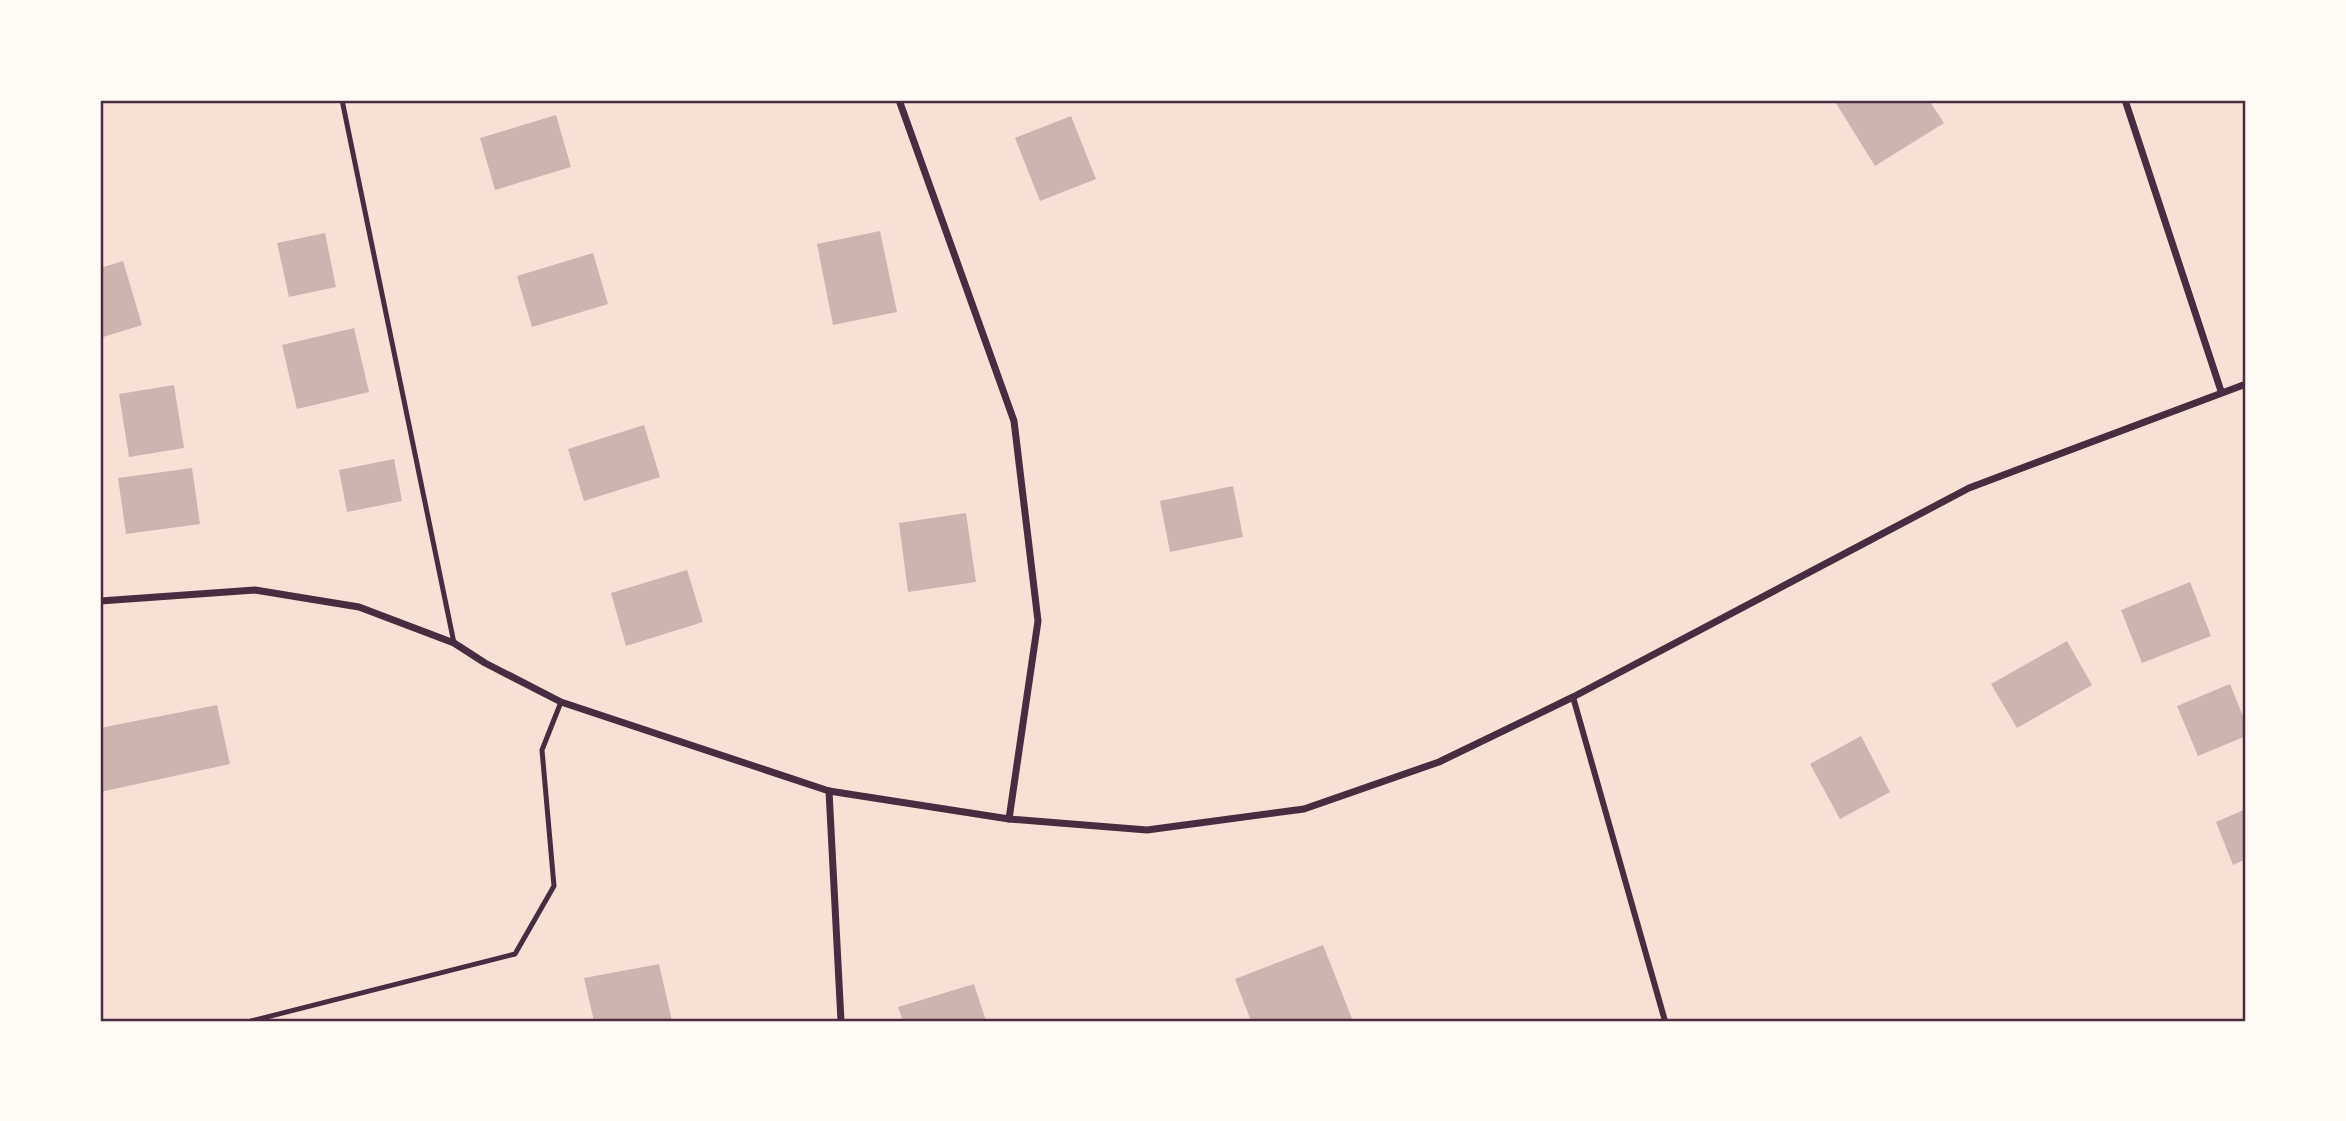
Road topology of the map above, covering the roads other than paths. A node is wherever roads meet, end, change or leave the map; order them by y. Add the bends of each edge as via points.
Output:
1 (342, 100) edge
2 (899, 100) edge
3 (2124, 100) edge
4 (2246, 384) edge
5 (2221, 391) junction
6 (100, 601) edge
7 (454, 643) junction
8 (1573, 697) junction
9 (561, 702) junction
10 (829, 791) junction
11 (1009, 819) junction
12 (251, 1021) edge
13 (841, 1021) edge
14 (1665, 1021) edge

1 - 7 lane
2 - 11 street via 1014,421 1038,621
3 - 5 street
4 - 5 street
5 - 8 street via 1969,488
6 - 7 street via 255,590 359,607
7 - 9 street
8 - 11 street via 1439,762 1304,809 1147,830
8 - 14 street
9 - 10 street
9 - 12 lane via 542,750 554,886 515,954
10 - 11 street
10 - 13 street

